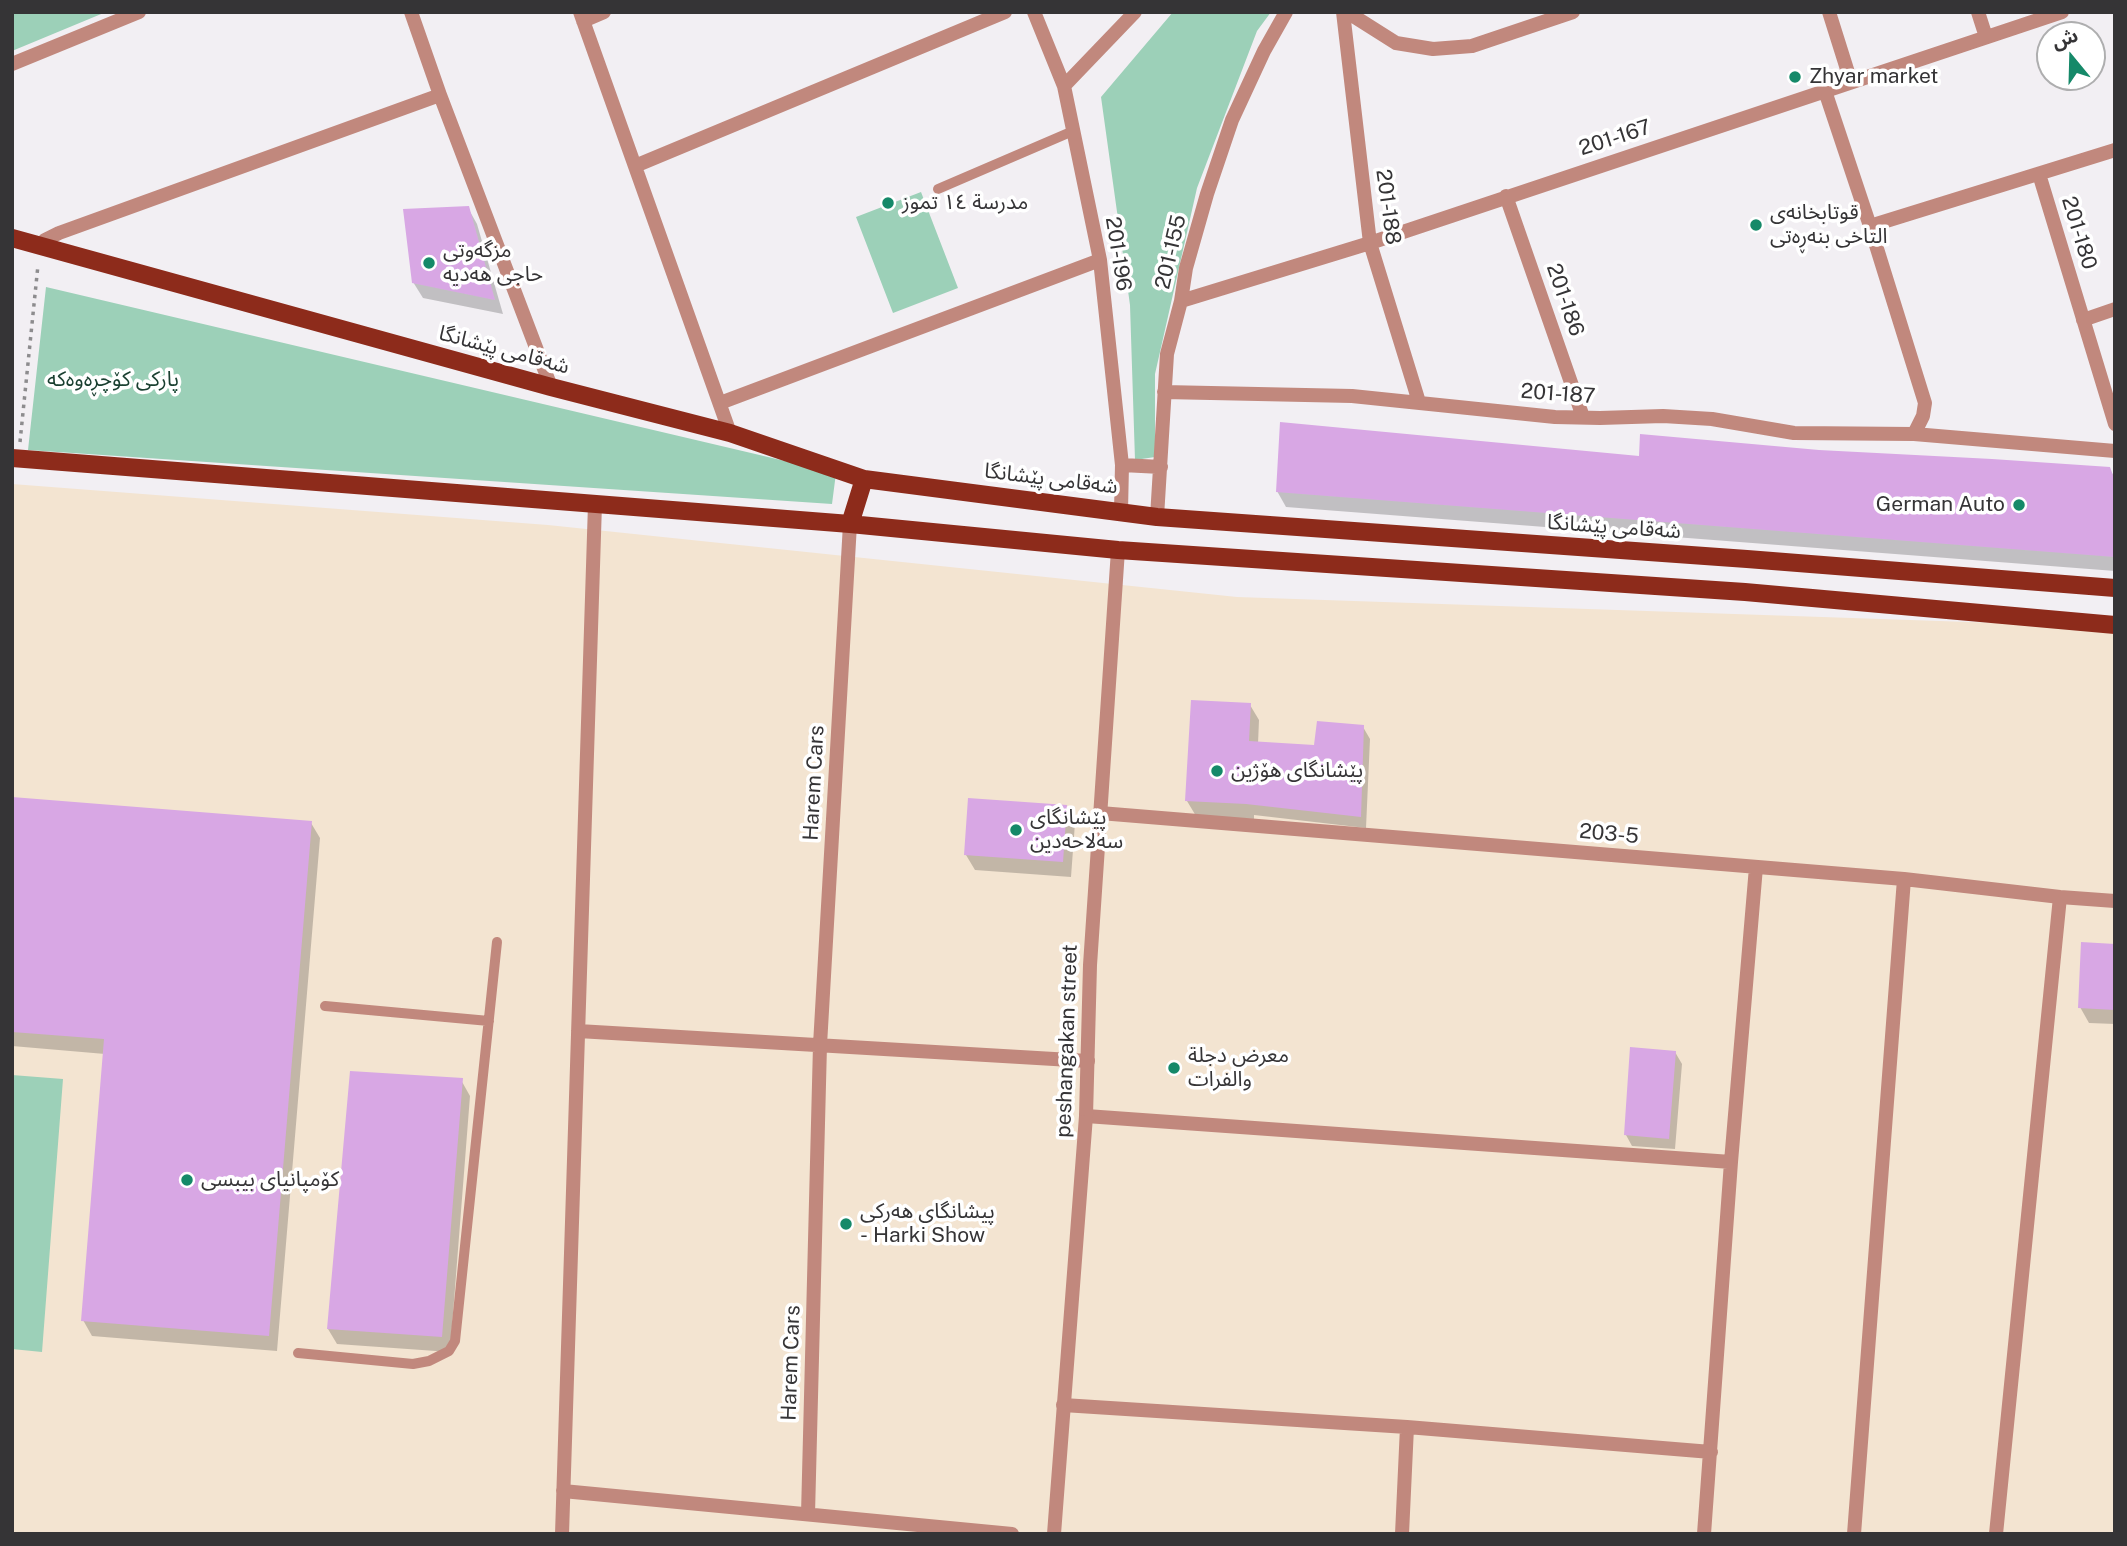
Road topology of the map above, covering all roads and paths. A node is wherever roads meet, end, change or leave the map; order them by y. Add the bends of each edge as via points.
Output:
1 (139, 12) edge
2 (411, 12) edge
3 (604, 12) edge
4 (1005, 12) edge
5 (1034, 12) edge
6 (1135, 12) edge
7 (1286, 12) edge
8 (1345, 12) edge
9 (1573, 12) edge
10 (1829, 12) edge
11 (1978, 12) edge
12 (2062, 12) edge
13 (582, 17) edge
14 (1986, 37) junction
15 (12, 64) edge
16 (1851, 82) junction
17 (1064, 86) junction
18 (1825, 91) junction
19 (440, 95) junction
20 (1073, 131) junction
21 (2115, 150) edge
22 (635, 166) junction
23 (2039, 174) junction
24 (937, 189) dead end
25 (1506, 196) junction
26 (1870, 226) junction
27 (12, 239) edge
28 (1370, 243) junction
29 (40, 245) junction
30 (1100, 260) junction
31 (1181, 301) junction
32 (2115, 309) edge
33 (2083, 320) junction
34 (551, 387) junction
35 (1164, 393) junction
36 (1419, 402) junction
37 (720, 403) junction
38 (1583, 417) junction
39 (2115, 424) edge
40 (730, 433) junction
41 (1914, 434) junction
42 (2115, 451) edge
43 (15, 458) edge
44 (1122, 465) junction
45 (1161, 467) junction
46 (864, 479) junction
47 (594, 504) junction
48 (1121, 511) junction
49 (1157, 517) junction
50 (850, 524) junction
51 (1118, 550) junction
52 (1747, 559) junction
53 (2115, 588) edge
54 (1745, 592) junction
55 (2115, 625) edge
56 (1100, 813) junction
57 (1756, 867) junction
58 (1904, 880) junction
59 (2060, 897) junction
60 (2115, 901) edge
61 (497, 942) dead end
62 (325, 1006) dead end
63 (489, 1021) junction
64 (578, 1031) junction
65 (820, 1045) junction
66 (1088, 1061) junction
67 (1086, 1116) junction
68 (1731, 1162) junction
69 (298, 1353) dead end
70 (1063, 1405) junction
71 (1407, 1427) junction
72 (1711, 1452) junction
73 (563, 1492) junction
74 (808, 1514) junction
75 (562, 1534) edge
76 (1012, 1534) edge
77 (1054, 1534) edge
78 (1402, 1534) edge
79 (1704, 1534) edge
80 (1853, 1534) edge
81 (1996, 1534) edge

1 - 15 street
2 - 19 street
3 - 13 street
4 - 22 street
5 - 17 street, 201-196
6 - 17 street
7 - 31 street, 201-155 via 1232,120 1196,232
8 - 9 street via 1395,43 1433,49 1472,46
8 - 28 street, 201-188
10 - 16 street
11 - 14 street
12 - 14 street, 201-167
13 - 22 street
14 - 16 street, 201-167
16 - 18 street, 201-167
17 - 20 street, 201-196
18 - 25 street, 201-167
18 - 26 street
19 - 29 street via 59,233
19 - 34 street
20 - 24 lane
20 - 30 street, 201-196
21 - 23 street
22 - 37 street
23 - 26 street
23 - 33 street, 201-180
25 - 28 street, 201-167
25 - 38 street, 201-186
26 - 41 street via 1925,402
27 - 29 main road, شەقامی پێشانگا
28 - 31 street, 201-167
28 - 36 street, 201-188
29 - 34 main road, شەقامی پێشانگا
29 - 43 path
30 - 37 street
30 - 44 street, 201-196
31 - 35 street, 201-155 via 1167,354
32 - 33 street
33 - 39 street, 201-180
34 - 40 main road, شەقامی پێشانگا
35 - 36 street, 201-187 via 1318,394
35 - 45 street, 201-155
36 - 38 street, 201-187
37 - 40 street
38 - 41 street, 201-187 via 1712,419 1794,433
40 - 46 main road, شەقامی پێشانگا
41 - 42 street, 201-187
43 - 47 main road
44 - 45 street
44 - 48 street, 201-196
45 - 49 street, 201-155
46 - 48 main road, شەقامی پێشانگا
46 - 50 main road
47 - 50 main road
47 - 64 street
48 - 49 main road, شەقامی پێشانگا
49 - 52 main road, شەقامی پێشانگا
50 - 51 main road
50 - 65 street, Harem Cars
51 - 54 main road
51 - 56 street, peshangakan street
52 - 53 main road, شەقامی پێشانگا
52 - 54 main road
54 - 55 main road
56 - 57 street, 203-5
56 - 66 street, peshangakan street
57 - 58 street, 203-5
57 - 68 street
58 - 59 street, 203-5
58 - 80 street
59 - 60 street, 203-5
59 - 81 street
61 - 63 lane
62 - 63 lane
63 - 69 lane via 455,1341 449,1352 413,1364
64 - 65 street
64 - 73 street
65 - 66 street
65 - 74 street, Harem Cars
66 - 67 street, peshangakan street
67 - 68 street
67 - 70 street, peshangakan street
68 - 72 street
70 - 71 street
70 - 77 street, peshangakan street
71 - 72 street
71 - 78 street
72 - 79 street
73 - 74 street
73 - 75 street
74 - 76 street

